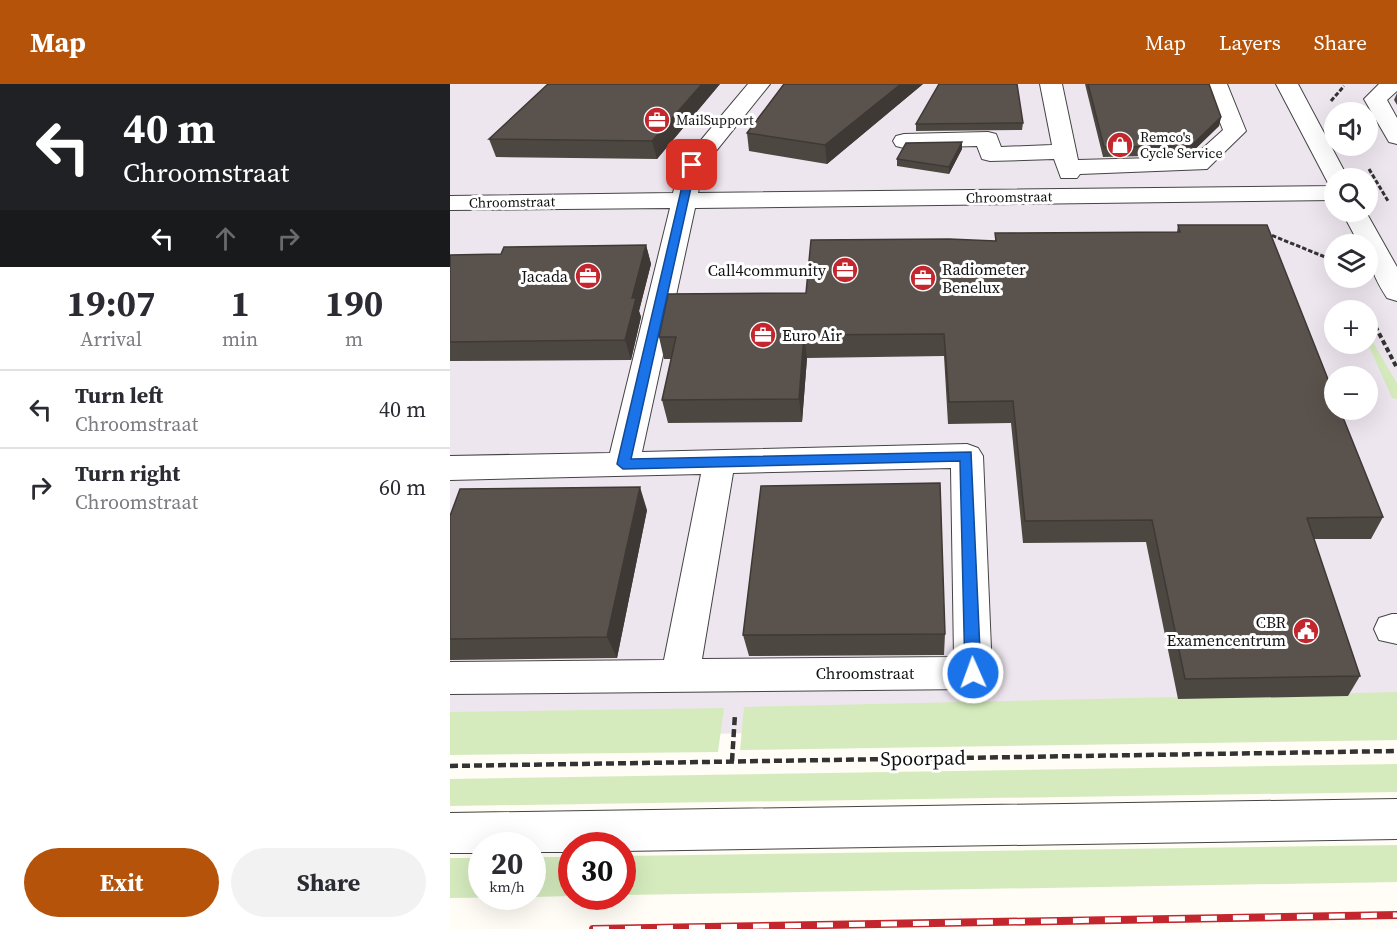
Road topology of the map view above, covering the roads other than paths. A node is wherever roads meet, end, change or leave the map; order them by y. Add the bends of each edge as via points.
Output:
1 (759, 84) edge
2 (1051, 84) edge
3 (1216, 84) edge
4 (1287, 84) edge
5 (1392, 84) edge
6 (1397, 137) edge
7 (904, 141) edge
8 (1066, 160) junction
9 (1331, 168) edge
10 (1324, 193) edge
11 (1073, 196) junction
12 (683, 200) junction
13 (450, 202) edge
14 (1359, 222) edge
15 (1397, 292) edge
16 (719, 462) junction
17 (623, 464) junction
18 (450, 468) edge
19 (680, 676) junction
20 (450, 678) edge
21 (1397, 819) edge
22 (450, 833) edge

1 - 12 street via 692,165
2 - 8 street
3 - 8 street via 1234,131 1199,165
4 - 9 street
5 - 6 street via 1375,99
7 - 8 street via 988,139 990,154
8 - 11 street
10 - 11 street, Chroomstraat
11 - 12 street, Chroomstraat
12 - 13 street, Chroomstraat
12 - 17 street
14 - 15 street
16 - 17 street, Chroomstraat
16 - 19 street
16 - 19 street, Chroomstraat via 967,456 973,673
17 - 18 street, Chroomstraat
19 - 20 street, Chroomstraat
21 - 22 street

